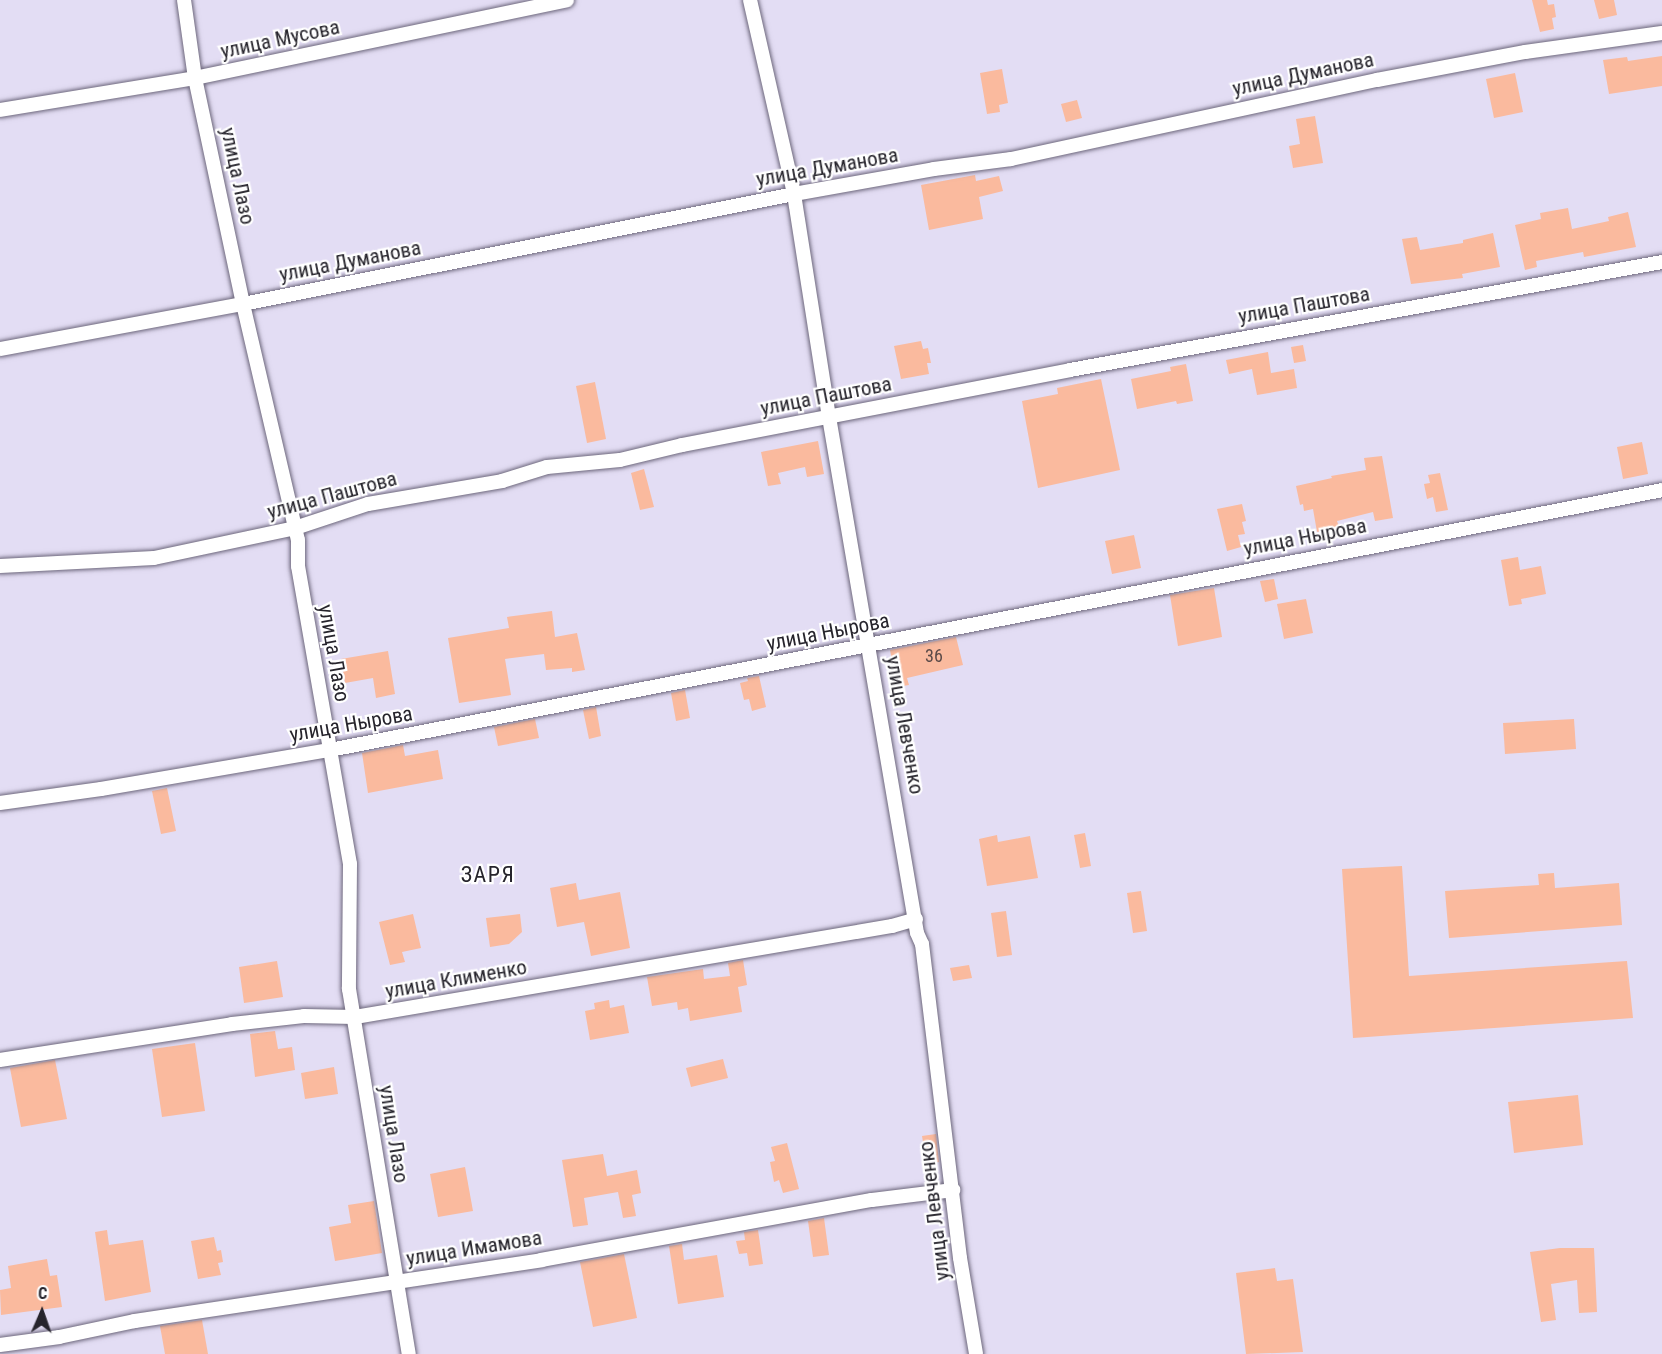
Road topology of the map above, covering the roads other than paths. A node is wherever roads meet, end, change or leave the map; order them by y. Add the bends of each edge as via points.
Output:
1 (184, 0) edge
2 (567, 0) edge
3 (750, 0) edge
4 (1662, 33) edge
5 (195, 78) junction
6 (0, 110) edge
7 (794, 194) junction
8 (1662, 261) edge
9 (243, 304) junction
10 (0, 349) edge
11 (829, 417) junction
12 (1662, 490) edge
13 (295, 528) junction
14 (0, 566) edge
15 (870, 645) junction
16 (330, 750) junction
17 (0, 803) edge
18 (916, 919) junction
19 (355, 1017) junction
20 (0, 1060) edge
21 (953, 1190) junction
22 (395, 1282) junction
23 (0, 1345) edge
24 (409, 1354) edge
25 (975, 1354) edge

1 - 5 street, улица Лазо
2 - 5 street, улица Мусова
3 - 7 street, улица Левченко
4 - 7 street, улица Думанова via 1525,52 1011,159
5 - 6 street, улица Мусова
5 - 9 street, улица Лазо
7 - 9 street, улица Думанова
7 - 11 street, улица Левченко
8 - 11 street, улица Паштова
9 - 10 street, улица Думанова
9 - 13 street, улица Лазо
11 - 13 street, улица Паштова via 620,460 547,467 502,481 368,504
11 - 15 street, улица Левченко
12 - 15 street, улица Нырова
13 - 14 street, улица Паштова via 154,558
13 - 16 street, улица Лазо
15 - 16 street, улица Нырова
15 - 18 street, улица Левченко
16 - 17 street, улица Нырова
16 - 19 street, улица Лазо via 350,864 349,989
18 - 19 street, улица Клименко
18 - 21 street, улица Левченко
19 - 20 street, улица Клименко via 304,1016 232,1024
19 - 22 street, улица Лазо
21 - 22 street, улица Имамова via 872,1200
21 - 25 street, улица Левченко
22 - 23 street, улица Имамова
22 - 24 street, улица Лазо

